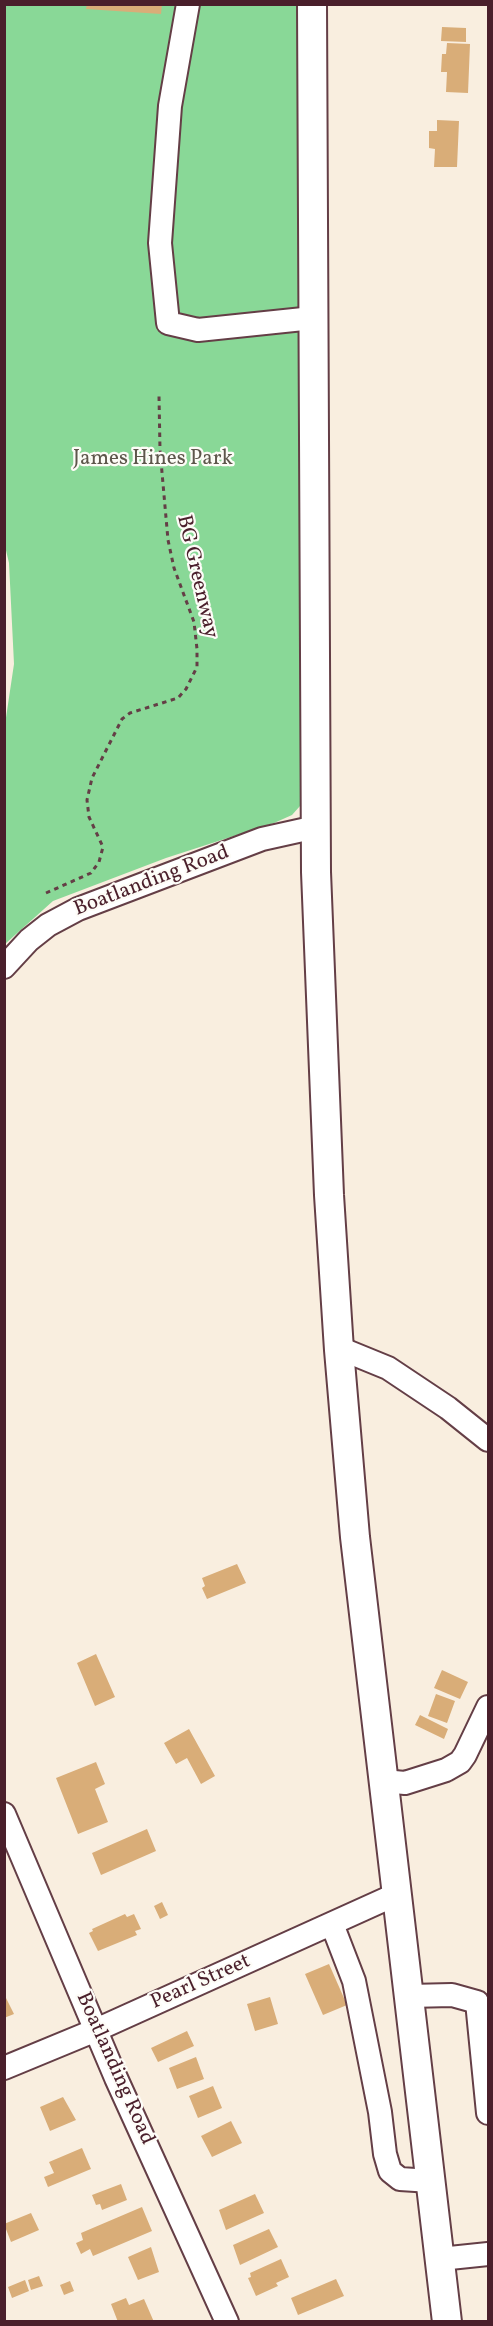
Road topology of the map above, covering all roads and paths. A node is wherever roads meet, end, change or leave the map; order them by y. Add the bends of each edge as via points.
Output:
1 (188, 4) edge
2 (312, 4) edge
3 (313, 318) junction
4 (159, 396) dead end
5 (316, 827) junction
6 (46, 893) dead end
7 (4, 967) edge
8 (339, 1348) junction
9 (489, 1440) edge
10 (489, 1707) edge
11 (383, 1781) junction
12 (4, 1815) edge
13 (397, 1894) junction
14 (332, 1924) junction
15 (409, 1996) junction
16 (96, 2030) junction
17 (4, 2068) edge
18 (489, 2114) edge
19 (431, 2181) junction
20 (489, 2254) edge
21 (440, 2259) junction
22 (227, 2322) edge
23 (447, 2322) edge

1 - 3 street via 170,106 160,243 168,323 198,330
2 - 3 main road
3 - 5 main road
4 - 6 path, BG Greenway via 168,540 194,622 196,667 178,698 130,713 122,720 92,778 87,800 89,817 103,847 99,862 91,873
5 - 7 street, Boatlanding Road via 262,839 78,909 29,939
5 - 8 main road via 324,1106
8 - 9 street via 388,1368
8 - 11 main road via 355,1537
10 - 11 street via 460,1762 405,1783
11 - 13 main road
12 - 16 street, Boatlanding Road
13 - 14 street, Pearl Street
13 - 15 main road
14 - 16 street, Pearl Street
14 - 19 street via 354,1981 390,2171 400,2179
15 - 18 street via 452,1995 477,2002
15 - 19 main road
16 - 17 street, Pearl Street
16 - 22 street, Boatlanding Road
19 - 21 main road
20 - 21 street
21 - 23 main road

